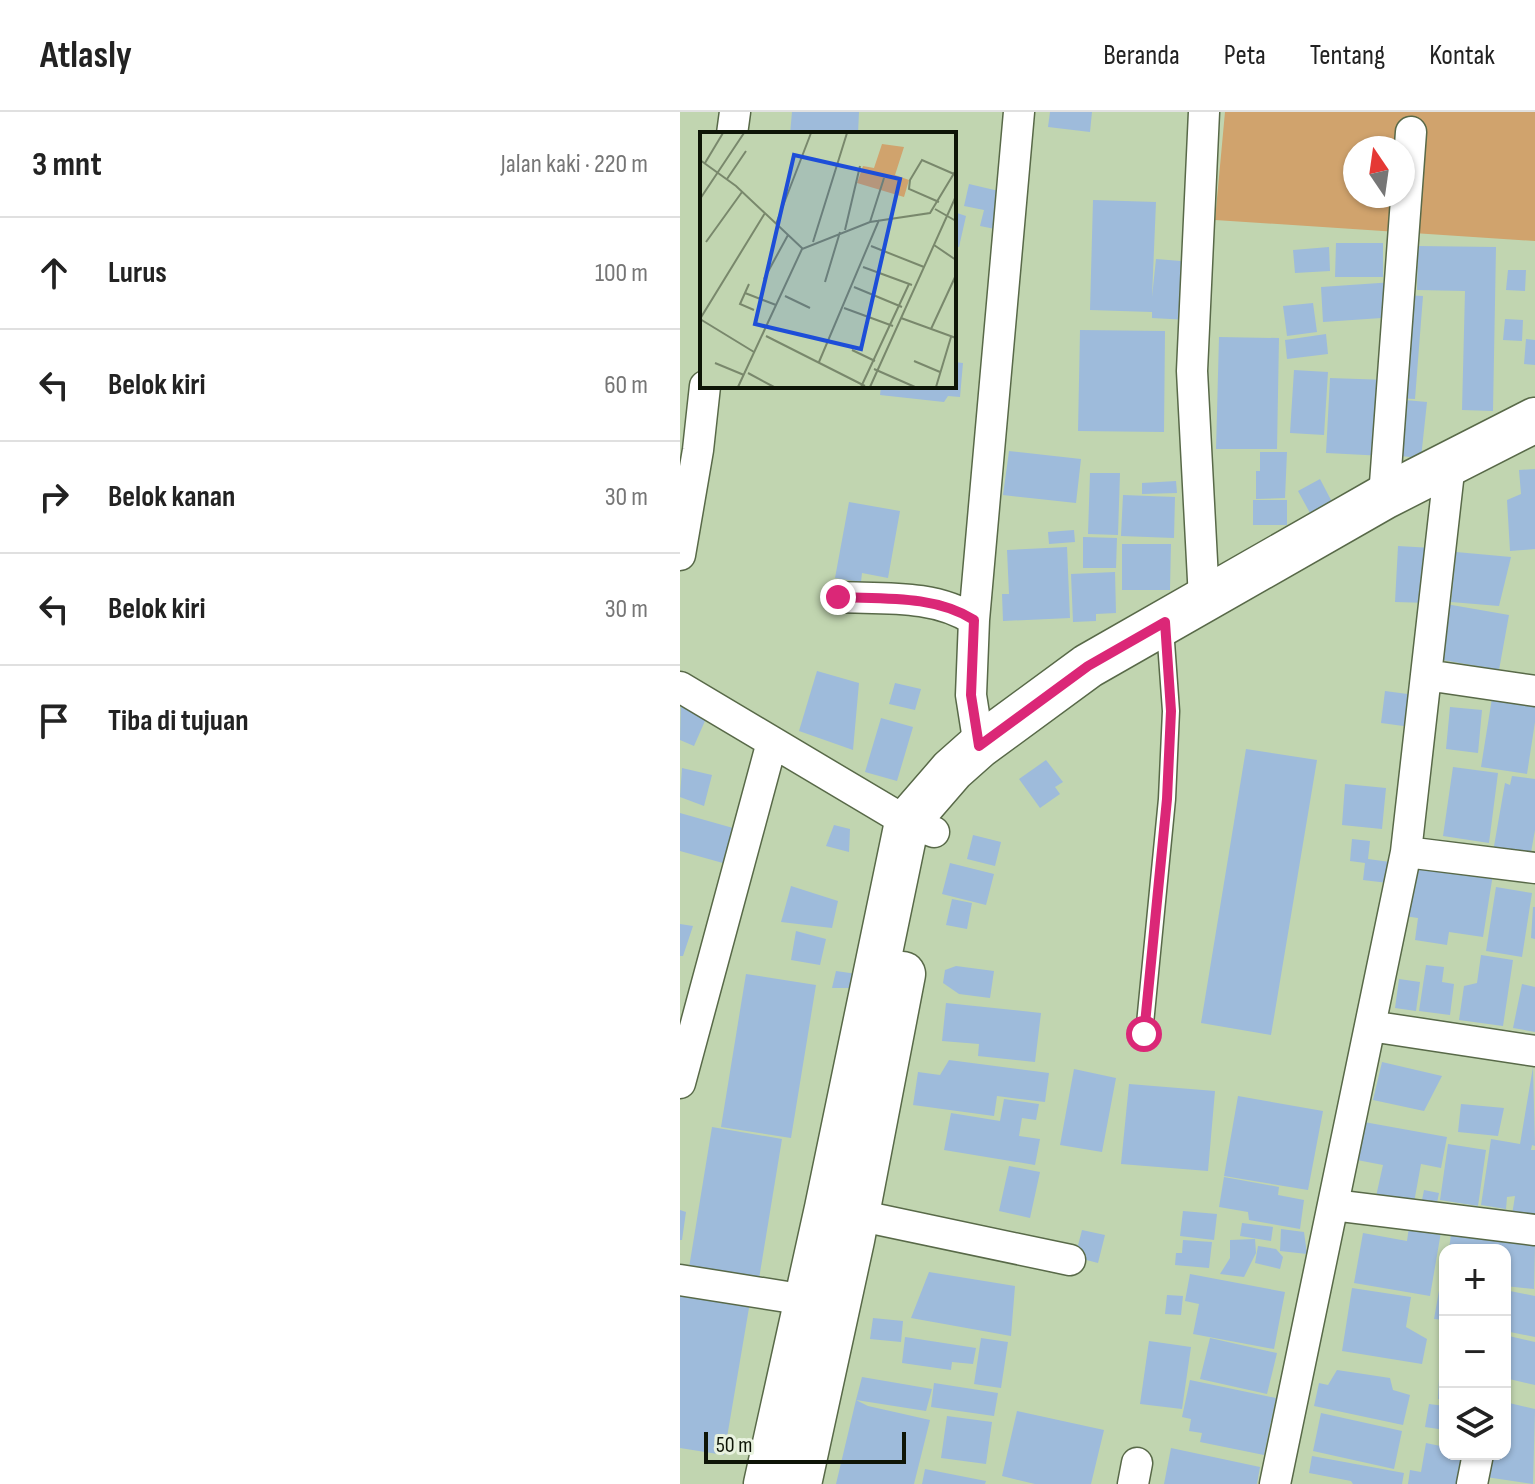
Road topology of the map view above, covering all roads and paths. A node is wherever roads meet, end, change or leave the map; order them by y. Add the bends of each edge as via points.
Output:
1 (735, 112) edge
2 (1019, 112) edge
3 (1204, 112) edge
4 (732, 132) edge
5 (1411, 132) dead end
6 (705, 388) edge
7 (1535, 420) edge
8 (1450, 463) junction
9 (1384, 497) junction
10 (680, 555) edge
11 (838, 597) dead end
12 (1204, 599) junction
13 (974, 620) junction
14 (1165, 622) junction
15 (1426, 675) junction
16 (680, 687) edge
17 (1535, 691) edge
18 (772, 742) junction
19 (979, 746) junction
20 (924, 816) junction
21 (1406, 852) junction
22 (1535, 868) edge
23 (1370, 1026) junction
24 (1144, 1034) dead end
25 (1535, 1051) edge
26 (680, 1083) edge
27 (1333, 1205) junction
28 (857, 1215) junction
29 (1535, 1230) edge
30 (1070, 1260) dead end
31 (680, 1280) edge
32 (806, 1300) junction
33 (1477, 1460) edge
34 (784, 1477) edge
35 (1275, 1484) edge
36 (1472, 1484) edge

1 - 4 street
2 - 13 street
3 - 12 street via 1192,371
5 - 9 street
6 - 10 street
7 - 8 main road
8 - 9 main road
8 - 15 street
9 - 12 main road
11 - 13 street via 916,600 959,610
12 - 14 main road
13 - 19 street via 971,695
14 - 19 main road via 1088,666
14 - 24 lane via 1171,711 1168,784
15 - 17 street
15 - 21 street
16 - 18 street
18 - 20 street
18 - 26 street
19 - 20 main road via 952,770
20 - 28 main road via 910,937
20 - 32 main road via 863,1024
21 - 22 street
21 - 23 street
23 - 25 street
23 - 27 street
27 - 29 street
27 - 35 street
28 - 30 street
28 - 34 main road
31 - 32 street
32 - 34 main road
33 - 36 street

